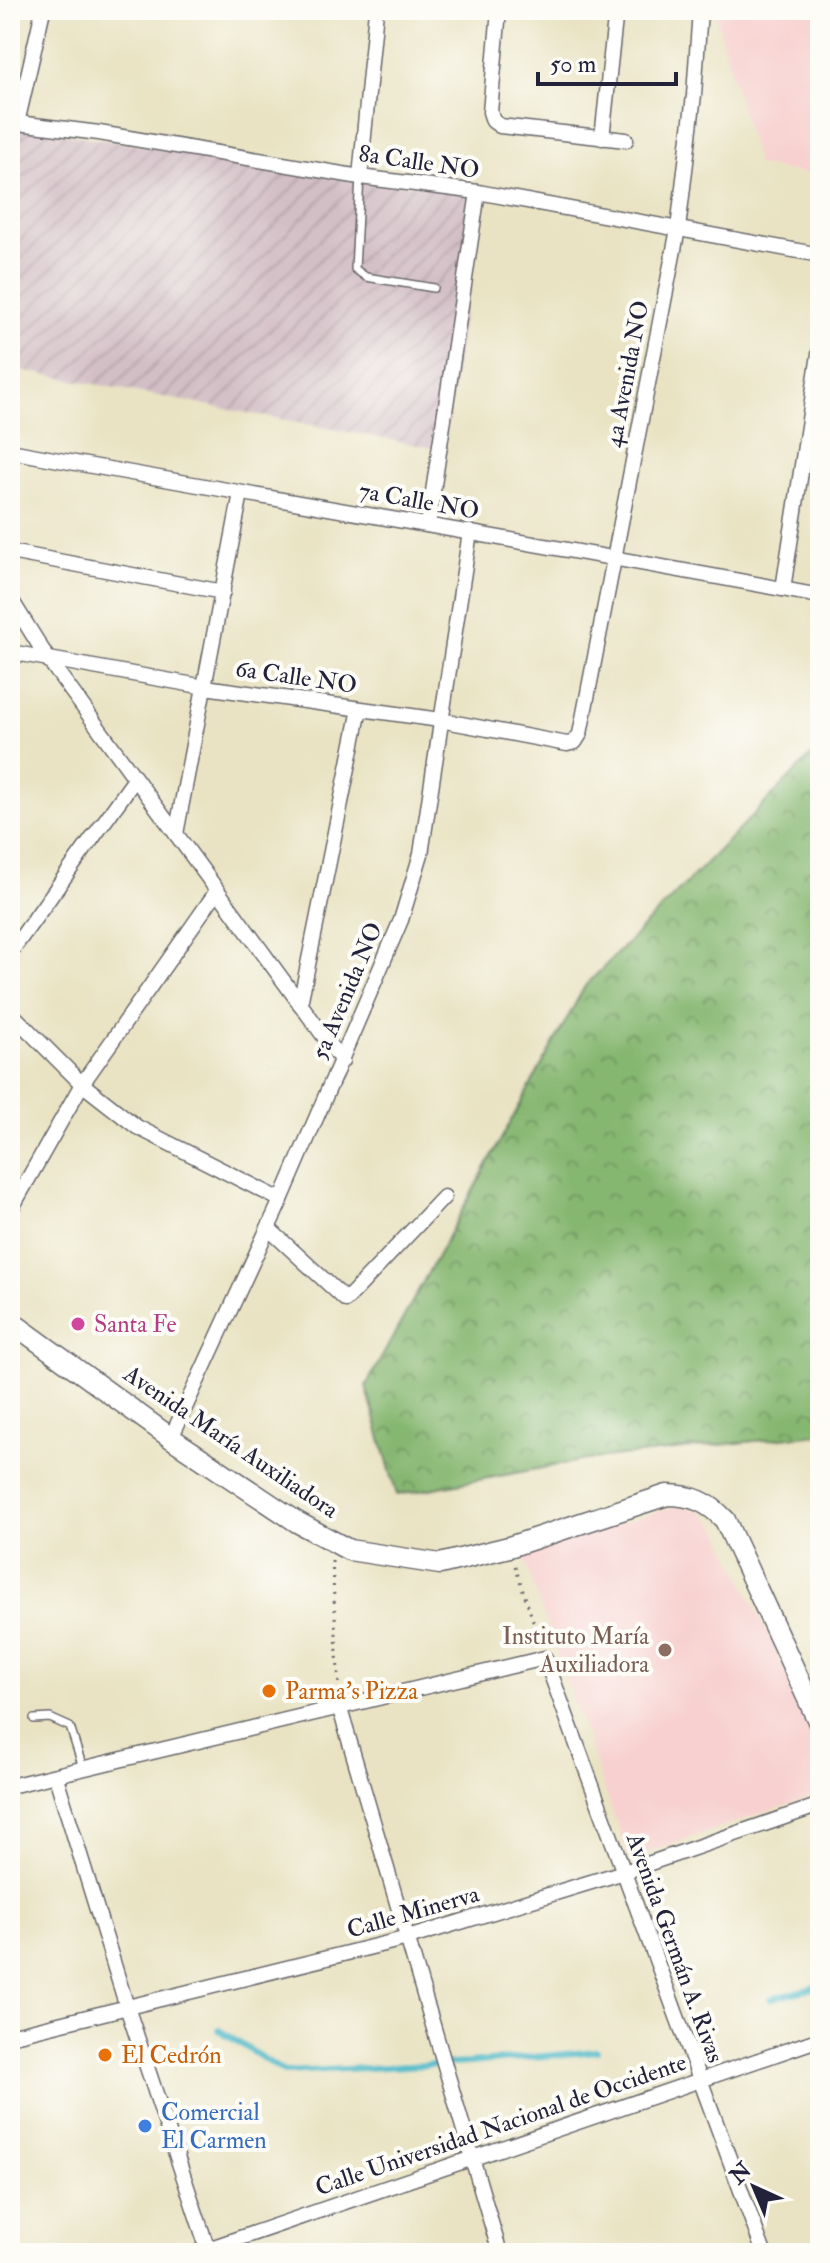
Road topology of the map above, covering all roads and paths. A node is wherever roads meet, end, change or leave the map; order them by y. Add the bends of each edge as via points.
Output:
1 (43, 10) edge
2 (376, 10) edge
3 (499, 10) edge
4 (616, 10) edge
5 (700, 10) edge
6 (13, 123) edge
7 (602, 138) junction
8 (626, 140) dead end
9 (360, 177) junction
10 (478, 192) junction
11 (678, 229) junction
12 (820, 255) edge
13 (434, 288) dead end
14 (820, 348) edge
15 (816, 410) edge
16 (10, 451) edge
17 (241, 493) junction
18 (428, 525) junction
19 (470, 532) junction
20 (10, 552) edge
21 (614, 557) junction
22 (783, 589) junction
23 (223, 592) junction
24 (820, 596) edge
25 (10, 598) edge
26 (10, 652) edge
27 (48, 659) junction
28 (205, 687) junction
29 (360, 709) junction
30 (440, 720) junction
31 (575, 742) joint
32 (135, 779) junction
33 (176, 834) junction
34 (217, 891) junction
35 (10, 953) edge
36 (300, 1004) junction
37 (10, 1012) edge
38 (342, 1061) junction
39 (82, 1084) junction
40 (444, 1197) dead end
41 (281, 1200) junction
42 (10, 1211) edge
43 (268, 1228) junction
44 (10, 1321) edge
45 (171, 1438) junction
46 (331, 1540) junction
47 (509, 1547) junction
48 (545, 1658) junction
49 (340, 1709) junction
50 (34, 1719) dead end
51 (820, 1725) edge
52 (83, 1770) junction
53 (56, 1777) junction
54 (10, 1786) edge
55 (820, 1805) edge
56 (624, 1872) junction
57 (408, 1938) junction
58 (127, 2007) junction
59 (10, 2036) edge
60 (820, 2039) edge
61 (700, 2081) junction
62 (470, 2157) junction
63 (204, 2252) edge
64 (500, 2253) edge
65 (764, 2253) edge

1 - 6 street
2 - 9 street
3 - 7 street via 493,121
4 - 7 street
5 - 11 street, 4a Avenida NO
6 - 9 street, 8a Calle NO
7 - 8 street
9 - 10 street, 8a Calle NO
9 - 13 lane via 355,269 366,277
10 - 11 street, 8a Calle NO
10 - 18 street
11 - 12 street, 8a Calle NO
11 - 21 street, 4a Avenida NO
14 - 15 street
15 - 22 street
16 - 17 street, 7a Calle NO
17 - 18 street, 7a Calle NO
17 - 23 street
18 - 19 street, 7a Calle NO
19 - 21 street, 7a Calle NO
19 - 30 street, 5a Avenida NO
20 - 23 street
21 - 22 street, 7a Calle NO
21 - 31 street, 4a Avenida NO
22 - 24 street, 7a Calle NO
23 - 28 street
25 - 27 street
26 - 27 street, 6a Calle NO
27 - 28 street, 6a Calle NO
27 - 32 street
28 - 29 street, 6a Calle NO
28 - 33 street
29 - 30 street, 6a Calle NO
29 - 36 street
30 - 31 street, 6a Calle NO
30 - 38 street, 5a Avenida NO via 421,854 401,920
32 - 33 street
32 - 35 street
33 - 34 street
34 - 36 street
34 - 39 street
36 - 38 street
37 - 39 street
38 - 41 street, 5a Avenida NO
39 - 41 street via 137,1127
39 - 42 street
40 - 43 street via 346,1300
41 - 43 street, 5a Avenida NO
43 - 45 street, 5a Avenida NO
44 - 45 street, Avenida María Auxiliadora
45 - 46 street, Avenida María Auxiliadora
46 - 47 street, Avenida María Auxiliadora via 349,1550 440,1564
46 - 49 path
47 - 48 path
47 - 51 street, Avenida María Auxiliadora via 667,1495 705,1503 725,1520
48 - 49 street
48 - 56 street, Avenida Germán A. Rivas
49 - 52 street
49 - 57 street
50 - 52 lane via 50,1718 70,1727
52 - 53 street
53 - 54 street
53 - 58 street
55 - 56 street, Calle Minerva
56 - 57 street, Calle Minerva
56 - 61 street, Avenida Germán A. Rivas
57 - 58 street, Calle Minerva
57 - 62 street
58 - 59 street, Calle Minerva
58 - 63 street
60 - 61 street, Calle Universidad Nacional de Occidente
61 - 62 street, Calle Universidad Nacional de Occidente
61 - 65 street, Avenida Germán A. Rivas
62 - 63 street, Calle Universidad Nacional de Occidente
62 - 64 street

